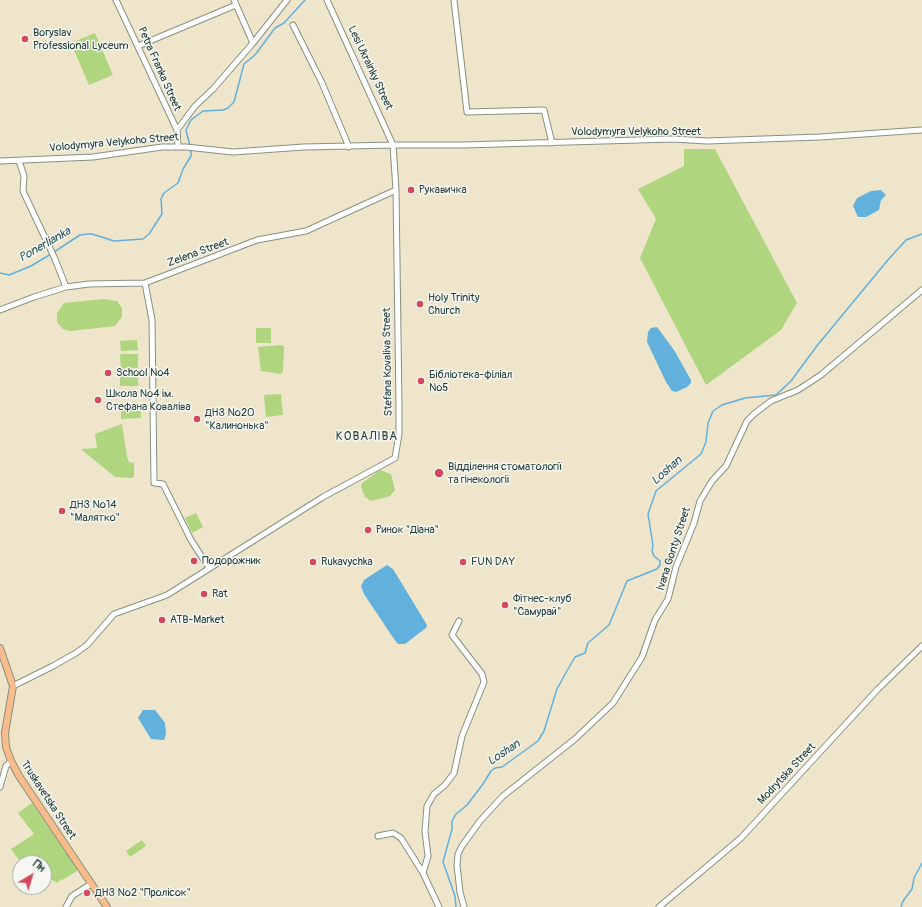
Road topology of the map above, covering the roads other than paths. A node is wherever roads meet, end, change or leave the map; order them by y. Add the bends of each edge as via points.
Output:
1 (116, 0) edge
2 (287, 0) edge
3 (327, 0) edge
4 (454, 0) edge
5 (235, 2) edge
6 (293, 25) dead end
7 (253, 43) junction
8 (138, 46) junction
9 (177, 130) junction
10 (922, 130) edge
11 (552, 143) junction
12 (393, 145) junction
13 (178, 146) junction
14 (349, 147) junction
15 (0, 161) edge
16 (19, 161) junction
17 (396, 190) junction
18 (145, 283) junction
19 (66, 287) junction
20 (922, 290) edge
21 (0, 310) edge
22 (209, 568) junction
23 (459, 621) dead end
24 (922, 646) edge
25 (0, 648) edge
26 (13, 686) junction
27 (11, 761) junction
28 (0, 787) edge
29 (378, 836) dead end
30 (423, 873) junction
31 (91, 884) junction
32 (66, 907) edge
33 (107, 907) edge
34 (439, 907) edge
35 (464, 907) edge
36 (659, 907) edge

1 - 8 street, Petra Franka Street
2 - 7 street
3 - 12 street, Lesi Ukrainky Street
4 - 11 street via 467,112 544,110
5 - 7 street
5 - 8 street
6 - 14 street
7 - 9 street via 195,106
8 - 9 street, Petra Franka Street
9 - 13 street, Petra Franka Street
10 - 11 street, Volodymyra Velykoho Street via 707,141 673,139
11 - 12 street, Volodymyra Velykoho Street
12 - 14 street, Volodymyra Velykoho Street
12 - 17 street, Stefana Kovaliva Street
13 - 14 street, Volodymyra Velykoho Street via 233,152
13 - 16 street, Volodymyra Velykoho Street via 162,146 93,157
15 - 16 street, Volodymyra Velykoho Street
16 - 19 street via 24,176 23,191
17 - 18 street, Zelena Street via 306,230 257,240
17 - 22 street, Stefana Kovaliva Street via 399,434 396,458 323,497
18 - 19 street, Zelena Street
18 - 22 street via 152,320 154,483 163,484 191,540
19 - 21 street, Zelena Street
20 - 35 street, Ivana Gonty Street via 815,380 771,401 747,421 726,466 712,481 700,501 676,567 668,599 655,620 642,657 613,703 575,739 503,796 462,846 457,865
22 - 26 street, Stefana Kovaliva Street via 167,595 114,614 76,653
23 - 30 street via 452,635 482,674 484,682 462,736 454,773 434,794 427,806 425,831 428,856
24 - 36 street, Modrytska Street via 878,689 741,838
25 - 26 main road, Truskavetska Street
26 - 27 main road, Truskavetska Street via 5,733
27 - 28 street via 6,766
27 - 31 main road, Truskavetska Street
29 - 30 street via 393,833 398,835
30 - 34 street
31 - 32 street via 72,896
31 - 33 main road, Truskavetska Street

